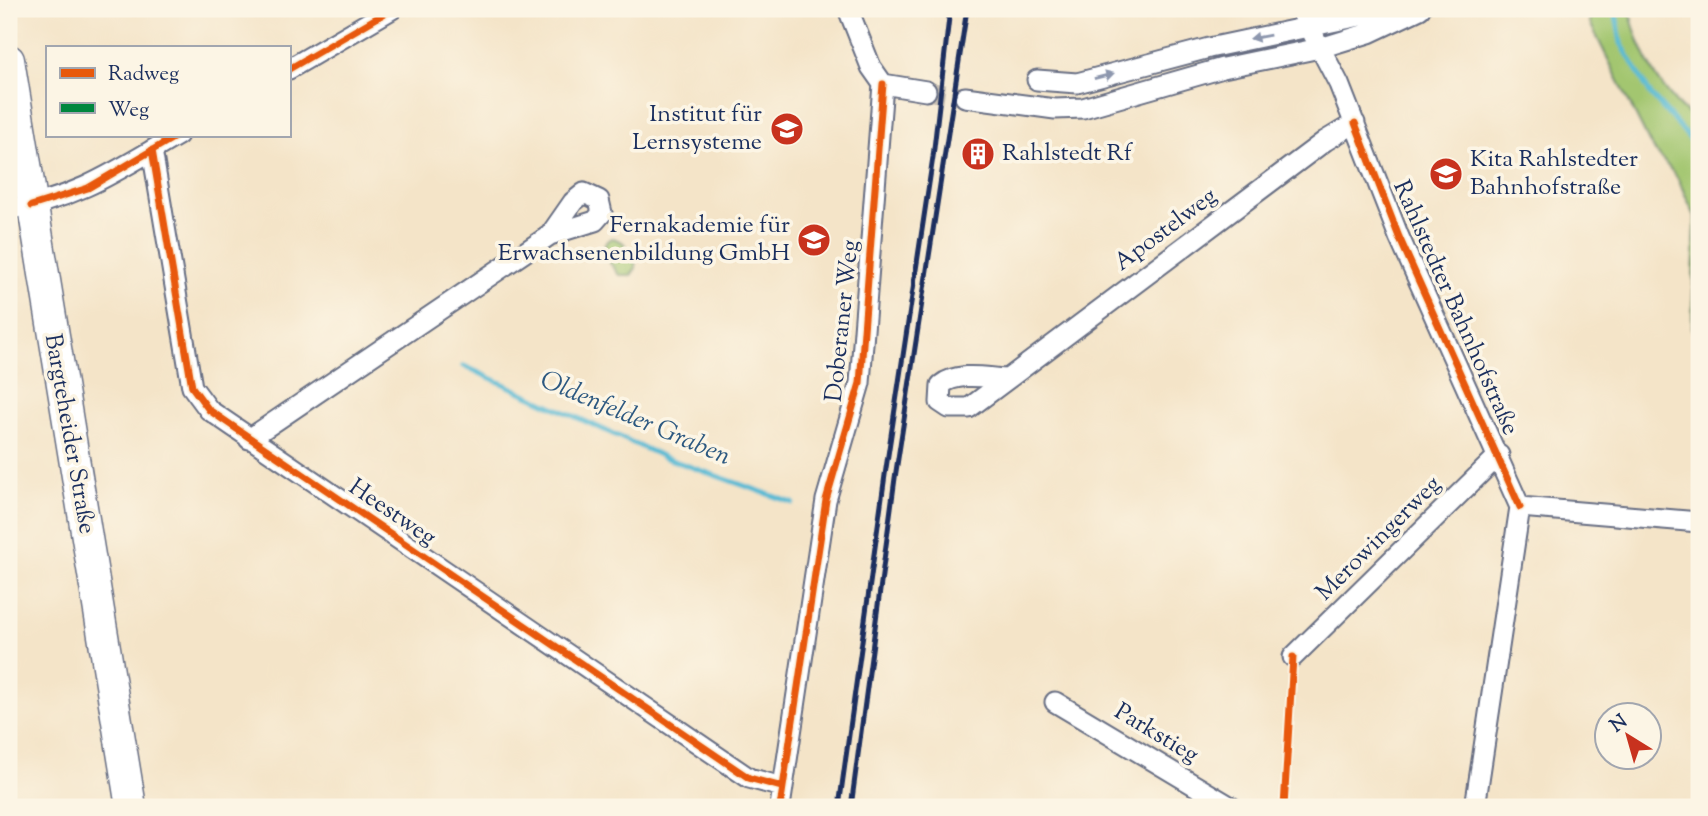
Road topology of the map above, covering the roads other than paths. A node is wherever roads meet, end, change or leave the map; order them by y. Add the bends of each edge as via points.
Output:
1 (392, 9) edge
2 (848, 9) edge
3 (1379, 9) edge
4 (1420, 9) edge
5 (1306, 20) junction
6 (1320, 48) junction
7 (9, 60) edge
8 (1199, 64) junction
9 (290, 68) edge
10 (1037, 80) dead end
11 (883, 84) junction
12 (926, 91) tunnel mouth
13 (965, 97) tunnel mouth
14 (1355, 123) junction
15 (176, 136) edge
16 (152, 150) junction
17 (20, 207) edge
18 (550, 235) dead end
19 (1008, 379) dead end
20 (249, 439) junction
21 (1500, 455) junction
22 (1520, 507) junction
23 (1699, 522) edge
24 (1293, 657) dead end
25 (1055, 702) dead end
26 (782, 787) junction
27 (131, 807) edge
28 (780, 807) edge
29 (1231, 807) edge
30 (1475, 807) edge

1 - 9 street
2 - 11 street
3 - 5 street
4 - 6 street via 1369,33
5 - 6 street, Rahlstedter Bahnhofstraße
5 -> 8 street via 1209,48
6 - 8 street
6 - 14 street, Rahlstedter Bahnhofstraße
7 - 17 main road, Bargteheider Straße
10 -> 8 street via 1077,83
8 - 13 street via 1151,89 1099,105 1069,109
11 - 12 street
11 - 26 street, Doberaner Weg via 860,383 826,500
14 - 19 street, Apostelweg via 1315,148
14 - 21 street, Rahlstedter Bahnhofstraße via 1399,237
15 - 16 street
16 - 17 street via 88,188
16 - 20 street, Heestweg via 192,387 209,410
17 - 27 main road, Bargteheider Straße
18 - 20 street
20 - 26 street, Heestweg via 750,778
21 - 22 street, Rahlstedter Bahnhofstraße
21 - 24 street, Merowingerweg
22 - 23 street
22 - 30 street, Rahlstedter Bahnhofstraße
25 - 29 street, Parkstieg
26 - 28 street, Doberaner Weg

